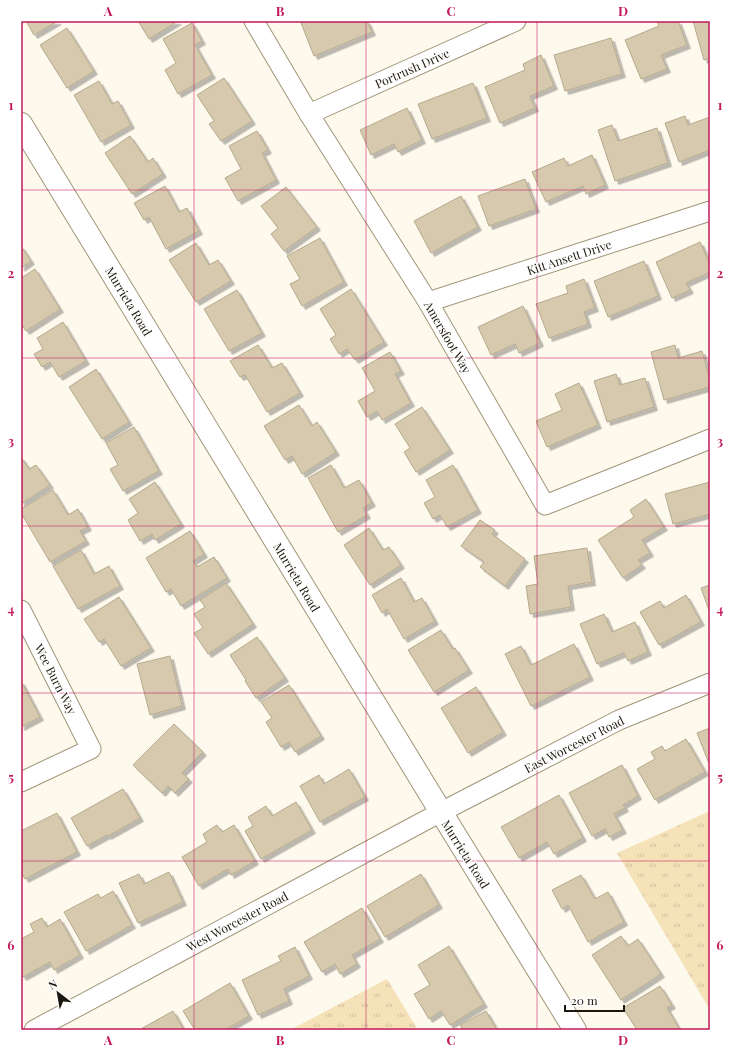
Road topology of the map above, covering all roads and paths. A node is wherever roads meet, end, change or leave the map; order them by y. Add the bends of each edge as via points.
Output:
1 (254, 21) edge
2 (516, 21) edge
3 (309, 114) junction
4 (21, 124) edge
5 (710, 211) edge
6 (428, 302) junction
7 (710, 439) edge
8 (21, 610) edge
9 (710, 683) edge
10 (21, 782) edge
11 (441, 812) junction
12 (34, 1030) edge
13 (575, 1030) edge

1 - 3 street, Amersfoot Way
2 - 3 street, Portrush Drive
3 - 6 street, Amersfoot Way
4 - 11 main road, Murrieta Road
5 - 6 street, Kitt Ansett Drive
6 - 7 street, Amersfoot Way via 545,504
8 - 10 street, Wee Burn Way via 91,749
9 - 11 street, East Worcester Road via 619,720
11 - 12 street, West Worcester Road
11 - 13 main road, Murrieta Road

